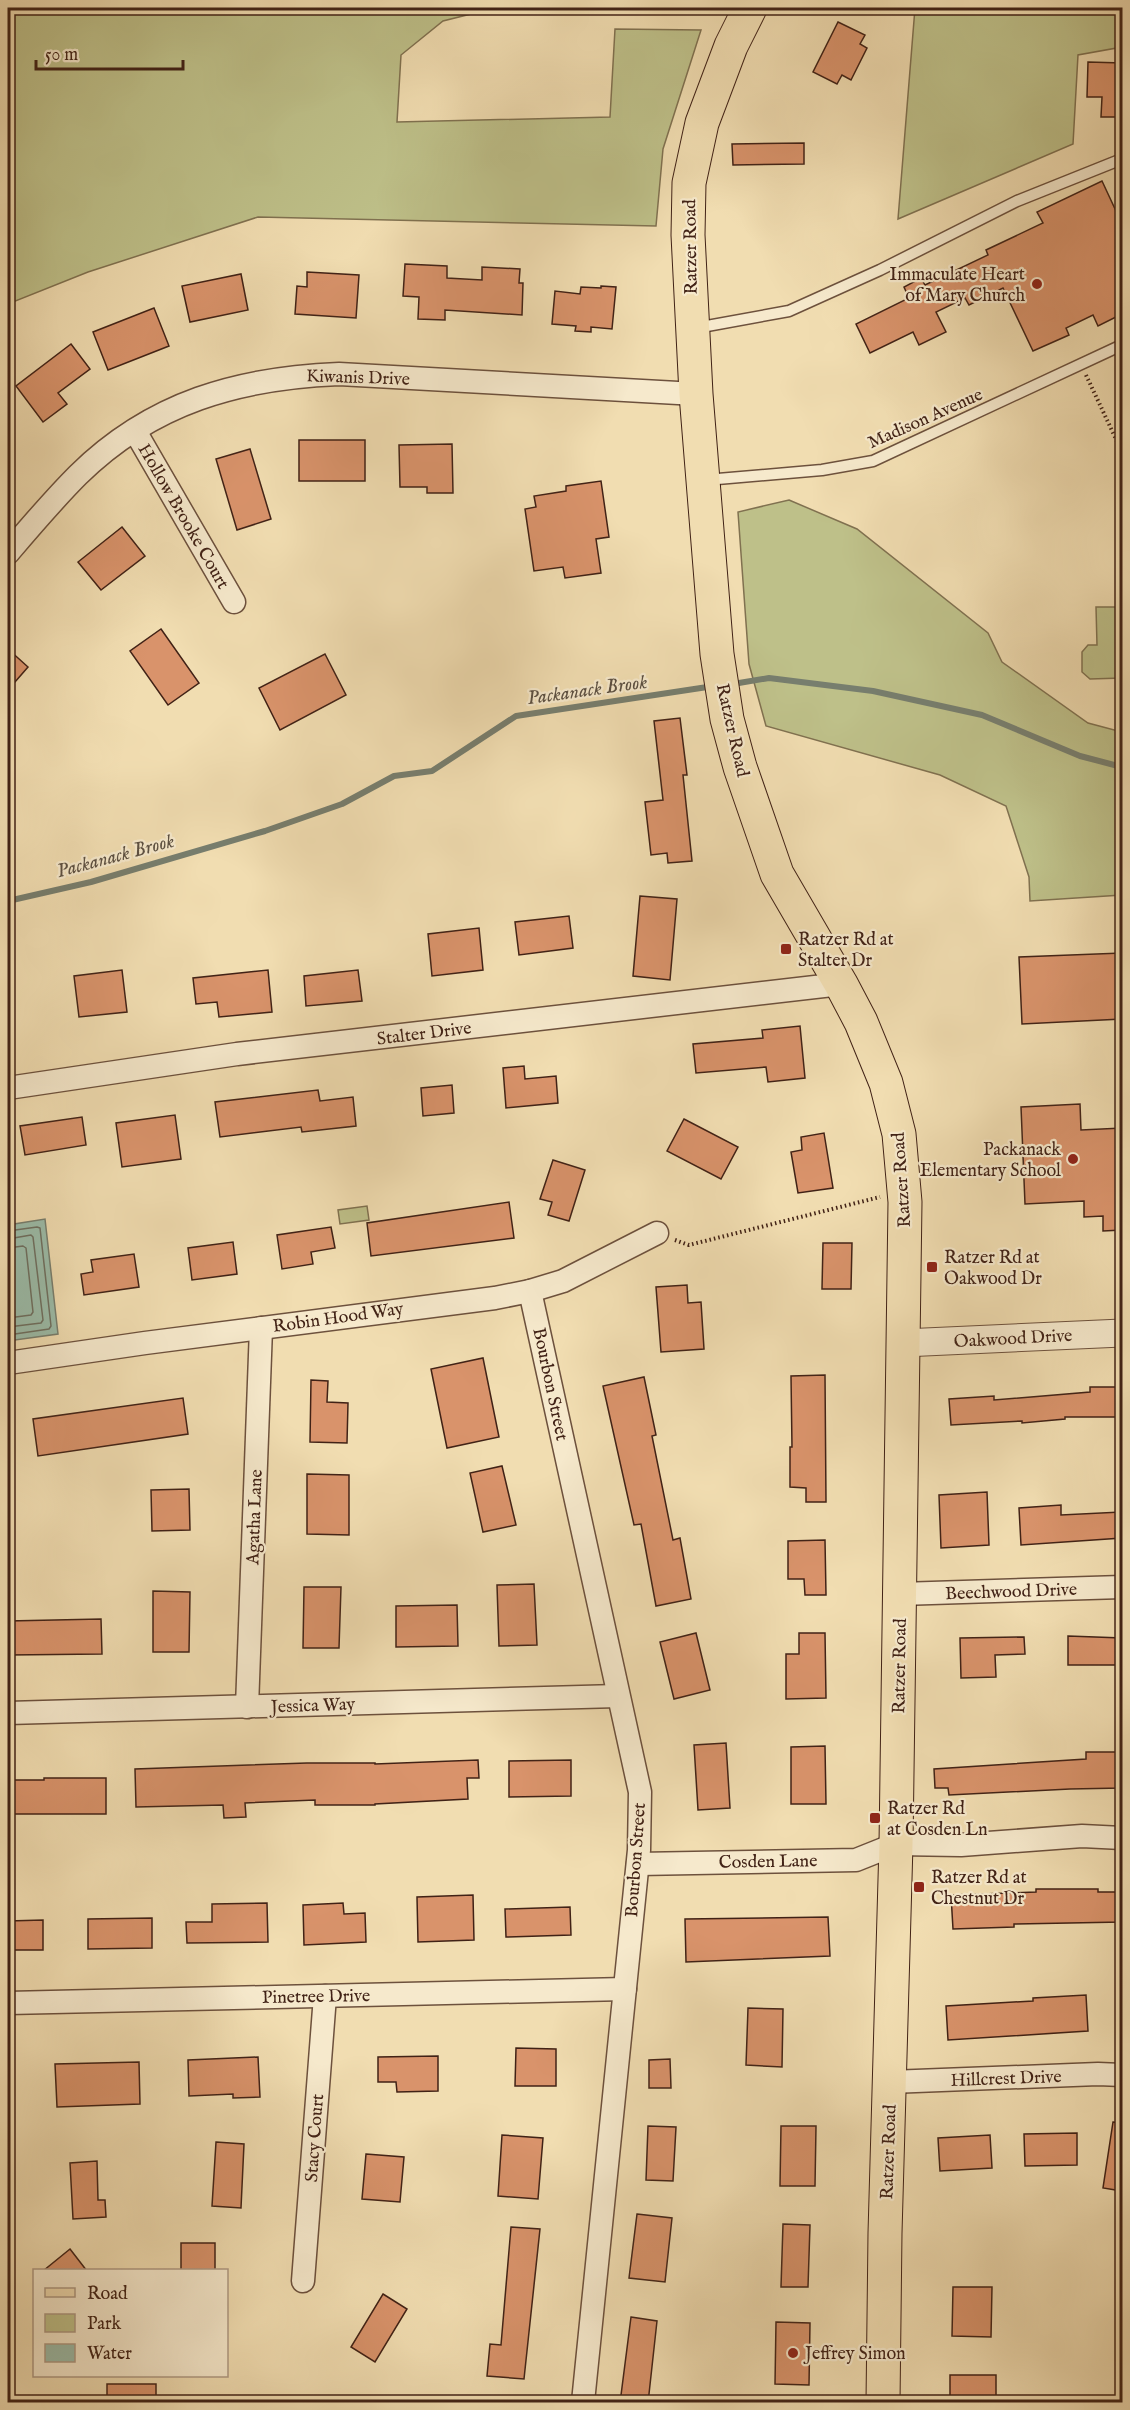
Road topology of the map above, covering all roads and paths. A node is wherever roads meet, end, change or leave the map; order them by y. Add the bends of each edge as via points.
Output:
1 (750, 8) edge
2 (1122, 159) edge
3 (693, 328) junction
4 (1122, 345) edge
5 (1083, 368) junction
6 (696, 394) junction
7 (135, 431) junction
8 (1122, 452) edge
9 (702, 480) junction
10 (8, 553) edge
11 (234, 602) dead end
12 (841, 984) junction
13 (8, 1088) edge
14 (904, 1191) junction
15 (657, 1233) joint
16 (530, 1291) junction
17 (261, 1328) junction
18 (1122, 1333) edge
19 (903, 1343) junction
20 (8, 1363) edge
21 (1122, 1587) edge
22 (900, 1594) junction
23 (618, 1696) junction
24 (247, 1707) junction
25 (8, 1713) edge
26 (1122, 1838) edge
27 (896, 1844) junction
28 (638, 1864) junction
29 (625, 1989) junction
30 (325, 1996) junction
31 (8, 2003) edge
32 (1122, 2075) edge
33 (890, 2082) junction
34 (303, 2281) dead end
35 (583, 2403) edge
36 (883, 2403) edge

1 - 3 main road, Ratzer Road via 731,46 693,156 687,235
2 - 3 lane via 1017,201 789,311
3 - 6 main road, Ratzer Road
4 - 5 lane, Madison Avenue
5 - 8 path
5 - 9 lane, Madison Avenue via 1041,382 873,461 822,470
6 - 7 street, Kiwanis Drive via 297,375 216,392 179,406
6 - 9 main road, Ratzer Road
7 - 10 street, Kiwanis Drive via 80,473
7 - 11 street, Hollow Brooke Court
9 - 12 main road, Ratzer Road via 722,689 740,766 777,874
12 - 13 street, Stalter Drive via 237,1054
12 - 14 main road, Ratzer Road via 861,1022 895,1112
14 - 15 path via 689,1245
14 - 19 main road, Ratzer Road
15 - 16 street, Robin Hood Way via 563,1281
16 - 17 street, Robin Hood Way
16 - 23 street, Bourbon Street
17 - 20 street, Robin Hood Way
17 - 24 street, Agatha Lane
18 - 19 street, Oakwood Drive
19 - 22 main road, Ratzer Road
21 - 22 street, Beechwood Drive
22 - 27 main road, Ratzer Road
23 - 24 street, Jessica Way
23 - 28 street, Bourbon Street via 640,1792
24 - 25 street, Jessica Way
26 - 27 street via 1082,1836 961,1845
27 - 28 street, Cosden Lane via 856,1860
27 - 33 main road, Ratzer Road
28 - 29 street, Bourbon Street
29 - 30 street, Pinetree Drive
29 - 35 street, Bourbon Street
30 - 31 street, Pinetree Drive
30 - 34 street, Stacy Court
32 - 33 street, Hillcrest Drive
33 - 36 main road, Ratzer Road

